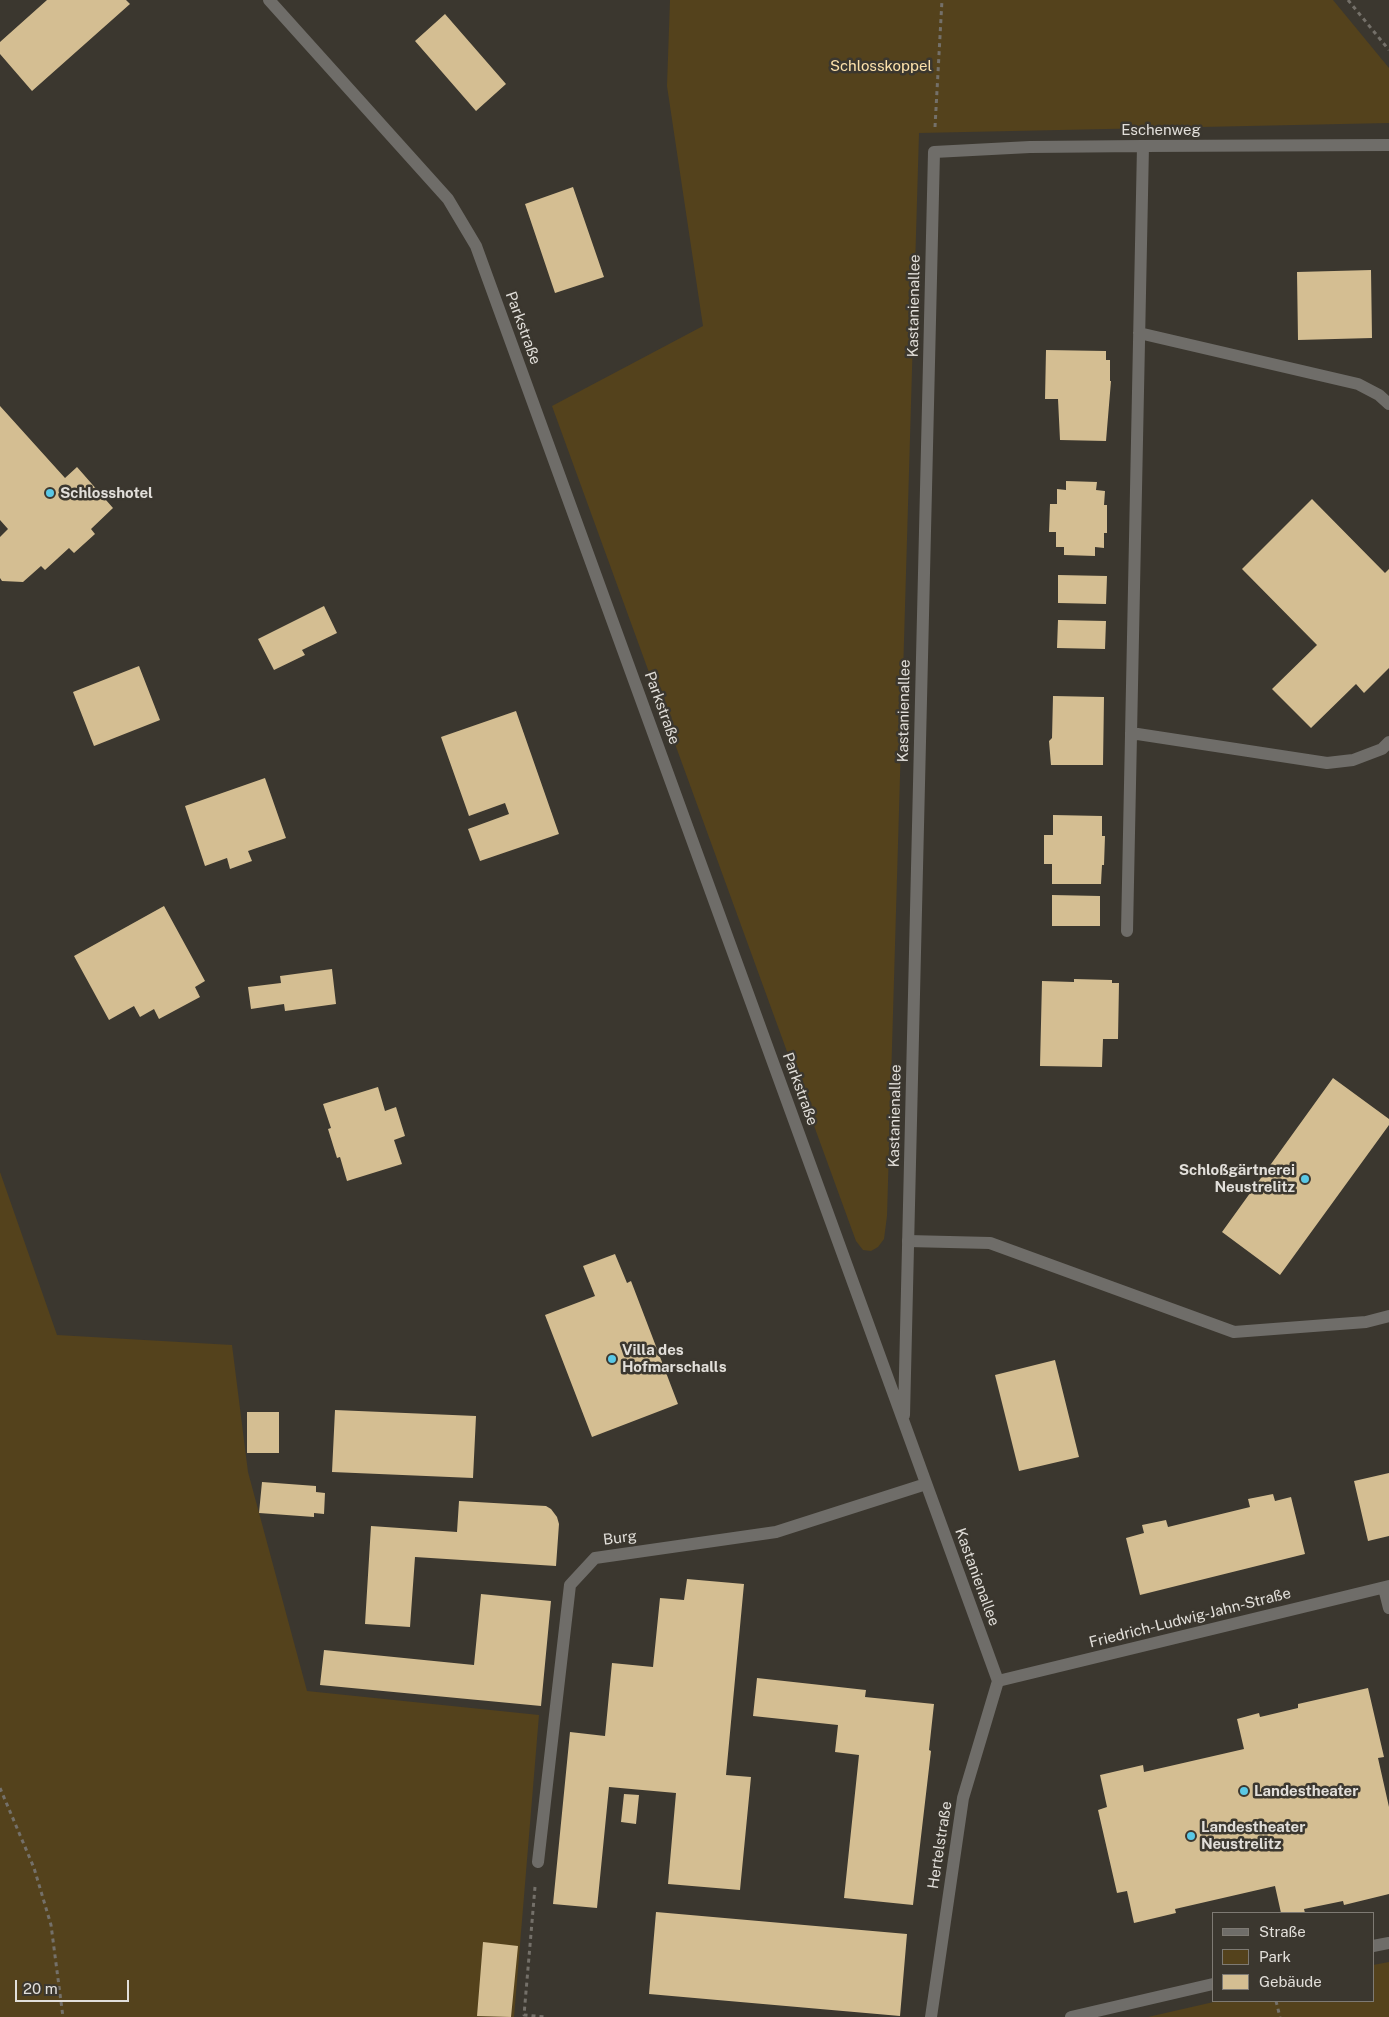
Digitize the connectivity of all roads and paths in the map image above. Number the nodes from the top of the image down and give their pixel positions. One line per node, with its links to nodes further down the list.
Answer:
1 (270, 0): 15 (street, Parkstraße)
2 (942, 0): 7 (path)
3 (1348, 0): 4 (path)
4 (1389, 50)
5 (1389, 145): 6 (street, Eschenweg)
6 (1143, 146): 7 (street, Eschenweg); 8 (street)
7 (934, 152): 13 (street, Kastanienallee)
8 (1139, 332): 9 (street); 10 (street)
9 (1389, 404)
10 (1131, 733): 11 (street); 12 (street)
11 (1389, 742)
12 (1127, 931)
13 (908, 1241): 14 (street); 15 (street, Kastanienallee)
14 (1389, 1316)
15 (904, 1423): 16 (street, Parkstraße)
16 (926, 1484): 19 (street, Kastanienallee); 21 (street, Burg)
17 (1387, 1587): 18 (street); 19 (street, Friedrich-Ludwig-Jahn-Straße)
18 (1389, 1608)
19 (998, 1682): 28 (street, Hertelstraße)
20 (0, 1788): 26 (path)
21 (538, 1862): 27 (path)
22 (1389, 1943): 23 (street)
23 (1374, 1946)
24 (1212, 1984): 29 (street)
25 (1276, 2002): 30 (path)
26 (63, 2017)
27 (546, 2017)
28 (931, 2017)
29 (1071, 2017)
30 (1280, 2017)

